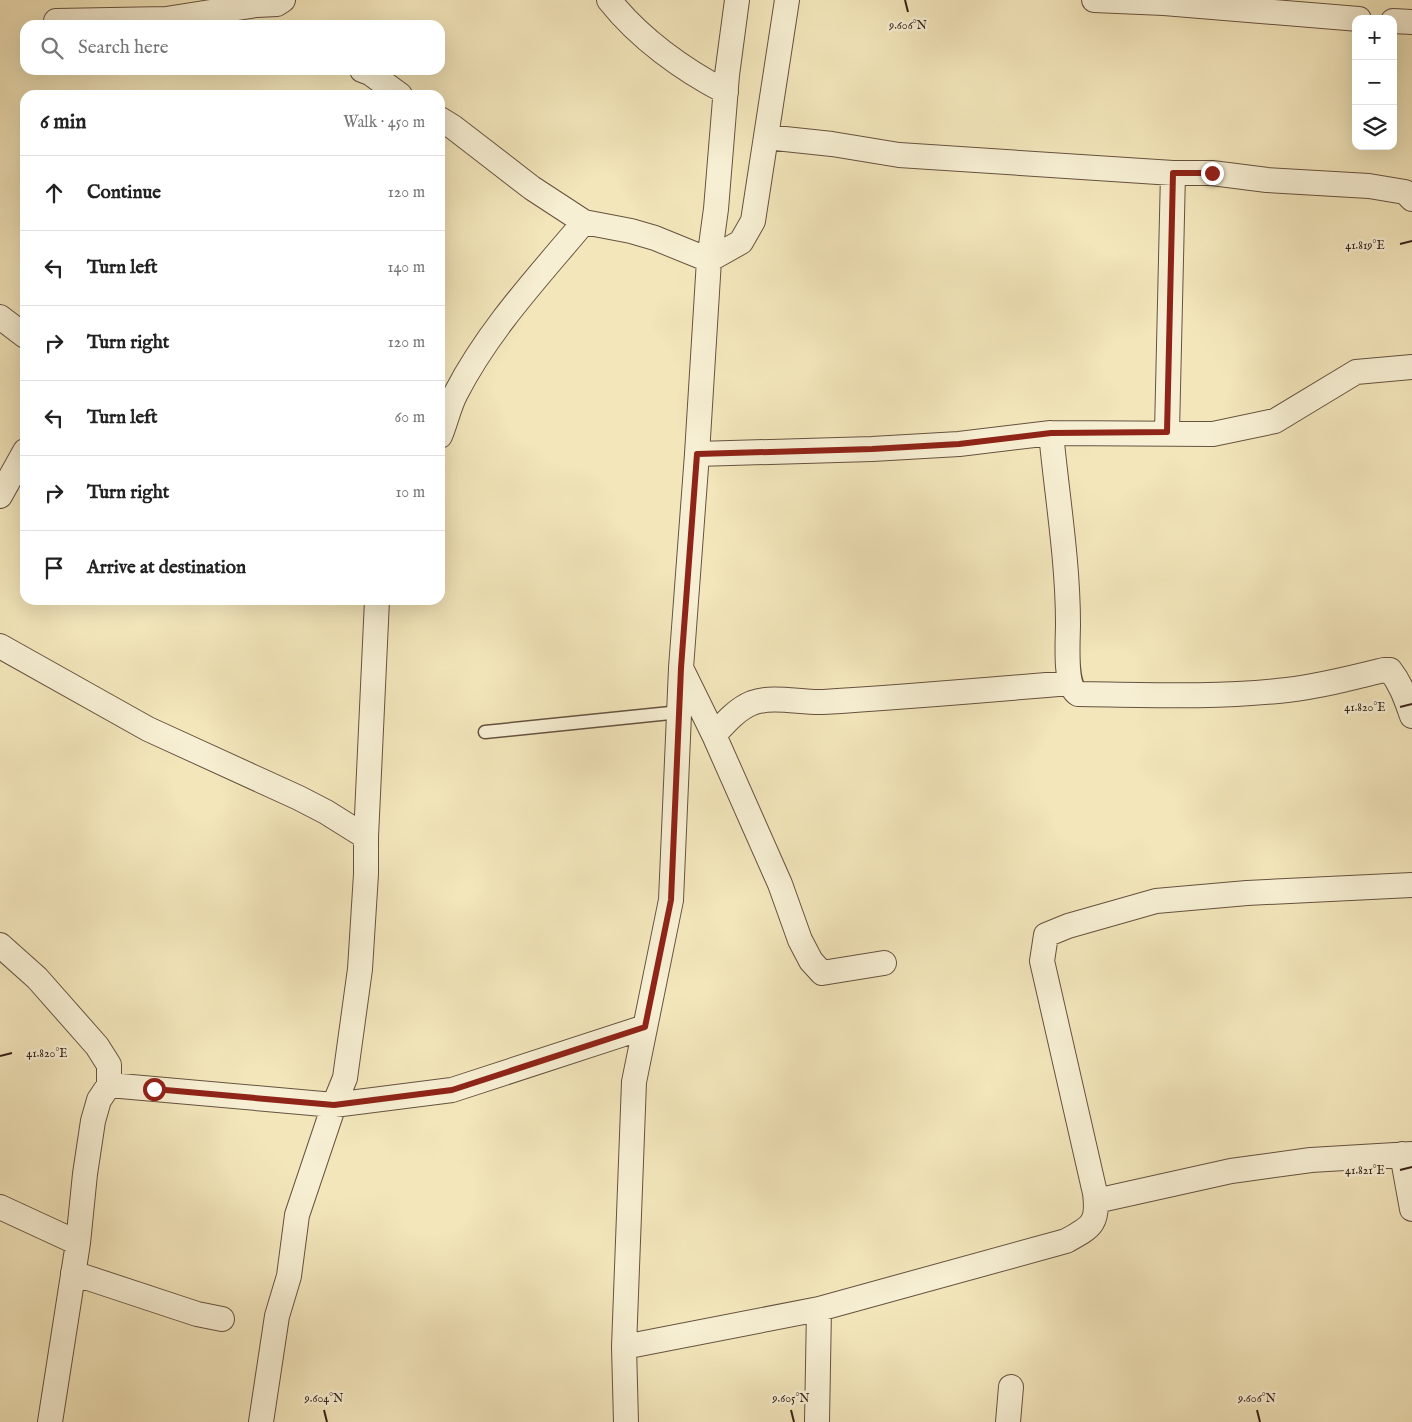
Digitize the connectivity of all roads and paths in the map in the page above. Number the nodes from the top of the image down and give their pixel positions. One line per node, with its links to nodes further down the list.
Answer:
1 (283, 0): 7 (street)
2 (609, 0): 12 (street)
3 (737, 0): 12 (street)
4 (787, 0): 14 (street)
5 (1094, 0): 6 (street)
6 (1352, 18)
7 (111, 20)
8 (1397, 21): 9 (street)
9 (1412, 22)
10 (373, 75): 11 (street)
11 (393, 90)
12 (726, 92): 18 (street)
13 (445, 122): 17 (street)
14 (766, 137): 15 (street); 18 (street)
15 (1173, 173): 16 (street); 23 (street)
16 (1412, 199)
17 (584, 222): 18 (street); 22 (street)
18 (709, 260): 25 (street)
19 (0, 318): 20 (street)
20 (20, 332)
21 (1412, 367): 23 (street)
22 (445, 422)
23 (1167, 432): 24 (street)
24 (1051, 433): 25 (street); 31 (street)
25 (697, 454): 30 (street)
26 (20, 460): 27 (street)
27 (0, 496)
28 (377, 605): 36 (street)
29 (0, 646): 36 (street)
30 (681, 668): 32 (street); 35 (street)
31 (1070, 683): 33 (street); 35 (street)
32 (680, 712): 34 (lane); 40 (street)
33 (1412, 716)
34 (486, 732)
35 (714, 735): 39 (street)
36 (366, 837): 42 (street)
37 (1412, 886): 44 (street)
38 (0, 945): 41 (street)
39 (884, 963)
40 (645, 1027): 42 (street); 51 (street)
41 (109, 1085): 42 (street); 47 (street)
42 (334, 1105): 54 (street)
43 (1407, 1154): 44 (street); 46 (street)
44 (1096, 1201): 49 (street)
45 (0, 1207): 47 (street)
46 (1412, 1209)
47 (78, 1243): 48 (street)
48 (73, 1273): 50 (street); 53 (street)
49 (818, 1309): 51 (street); 56 (street)
50 (222, 1319)
51 (624, 1347): 55 (street)
52 (1011, 1387): 57 (street)
53 (50, 1422)
54 (261, 1422)
55 (626, 1422)
56 (817, 1422)
57 (1008, 1422)

